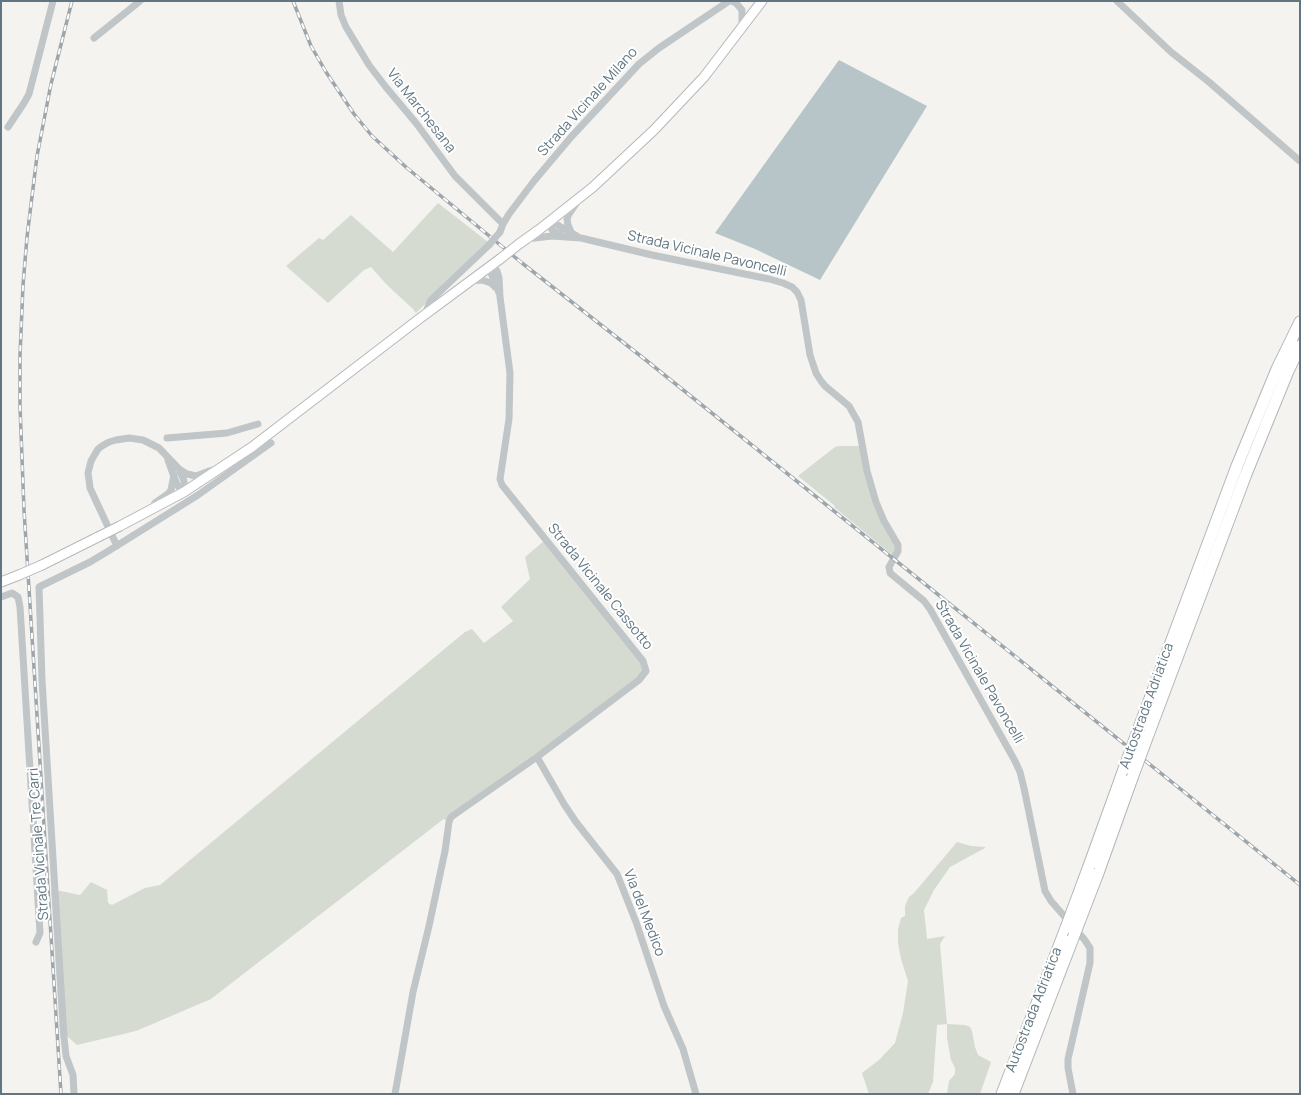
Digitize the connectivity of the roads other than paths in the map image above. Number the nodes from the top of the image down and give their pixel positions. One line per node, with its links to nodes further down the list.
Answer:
1 (53, 1): 10 (street)
2 (140, 1): 9 (street)
3 (339, 1): 14 (street, Via Marchesana)
4 (728, 1): 14 (street, Strada Vicinale Milano)
5 (732, 1): 8 (street)
6 (762, 1): 8 (main road)
7 (1117, 1): 11 (street)
8 (742, 27): 12 (main road)
9 (94, 38)
10 (8, 127)
11 (1300, 161)
12 (582, 196): 13 (main road); 15 (street)
13 (550, 221): 15 (street, Strada Vicinale Pavoncelli); 16 (main road)
14 (502, 228): 20 (street, Strada Vicinale Milano, bridge)
15 (568, 234): 16 (street); 44 (street, Strada Vicinale Pavoncelli)
16 (522, 242): 17 (main road, bridge)
17 (492, 265): 18 (main road); 19 (street)
18 (469, 281): 19 (street); 20 (main road)
19 (499, 293): 36 (street, Strada Vicinale Cassotto)
20 (425, 315): 28 (main road)
21 (1300, 322): 23 (highway, Autostrada Adriatica)
22 (1300, 346): 23 (highway, Autostrada Adriatica)
23 (1260, 423): 37 (highway, Autostrada Adriatica, bridge); 37 (highway, Autostrada Adriatica, bridge)
24 (258, 424): 25 (street)
25 (167, 438)
26 (271, 443): 33 (street)
27 (164, 453): 29 (street); 30 (street); 33 (street)
28 (227, 464): 29 (street); 31 (main road)
29 (177, 466): 31 (street)
30 (174, 475): 31 (street); 32 (street)
31 (184, 492): 32 (main road)
32 (133, 519): 34 (main road, bridge)
33 (117, 546): 39 (street, Strada Vicinale Tre Carri)
34 (1, 582)
35 (1, 597): 38 (street)
36 (537, 757): 40 (street, Strada Vicinale Cassotto); 41 (street, Via del Medico)
37 (1093, 870): 42 (highway, Autostrada Adriatica, bridge); 43 (highway, Autostrada Adriatica, bridge)
38 (36, 942)
39 (74, 1094)
40 (395, 1094)
41 (696, 1094)
42 (1002, 1094)
43 (1013, 1094)
44 (1073, 1094)

